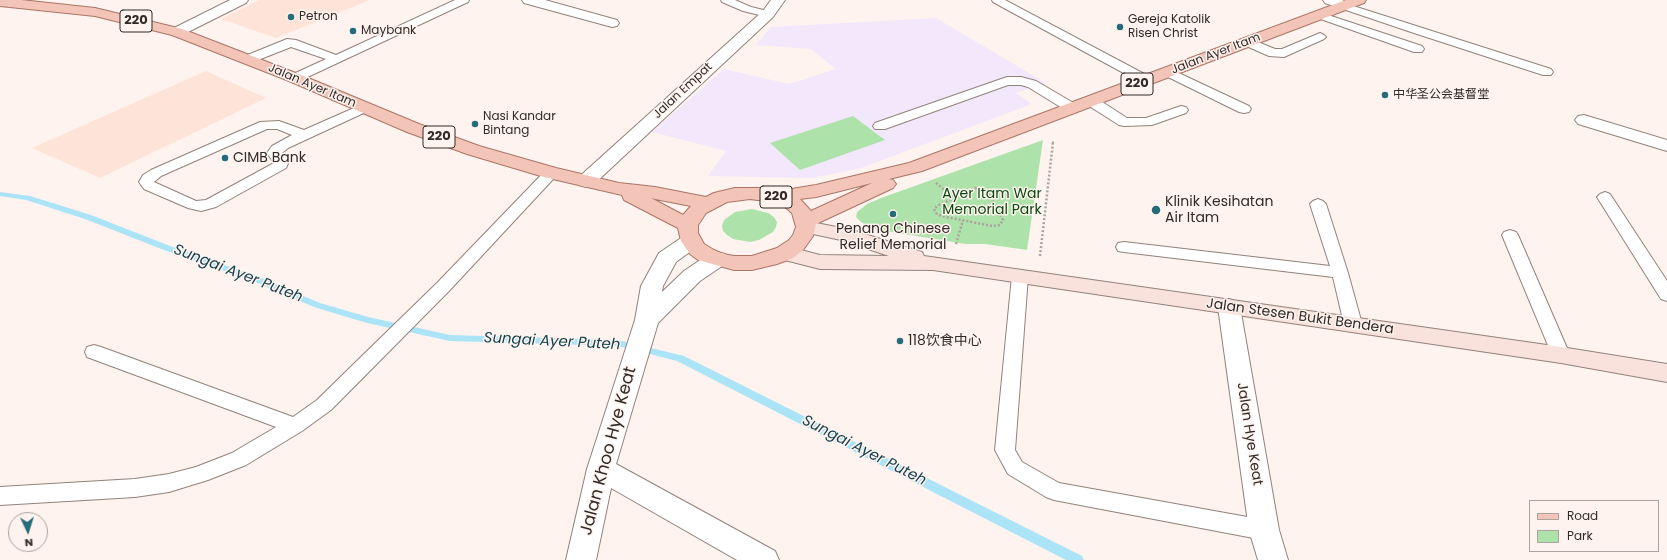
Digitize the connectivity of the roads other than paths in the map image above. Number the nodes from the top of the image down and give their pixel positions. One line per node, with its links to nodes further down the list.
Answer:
1 (242, 0): 12 (street)
2 (464, 0): 17 (lane)
3 (529, 0): 11 (street)
4 (726, 0): 9 (lane)
5 (778, 0): 9 (street, Jalan Empat)
6 (997, 0): 21 (lane)
7 (0, 2): 12 (main road, Jalan Ayer Itam / 220)
8 (1344, 2): 10 (main road, Jalan Ayer Itam / 220); 19 (lane)
9 (768, 14): 33 (street, Jalan Empat)
10 (1319, 15): 14 (main road, Jalan Ayer Itam / 220); 15 (lane)
11 (612, 23)
12 (177, 32): 16 (main road, Jalan Ayer Itam / 220)
13 (1320, 37): 14 (lane)
14 (1248, 42): 18 (main road, Jalan Ayer Itam / 220)
15 (1418, 49)
16 (249, 59): 17 (lane); 20 (main road, Jalan Ayer Itam / 220)
17 (336, 59): 20 (lane)
18 (1168, 72): 21 (main road, Jalan Ayer Itam / 220); 25 (lane)
19 (1547, 72)
20 (295, 78): 23 (main road, Jalan Ayer Itam / 220)
21 (1146, 80): 22 (main road, Jalan Ayer Itam / 220)
22 (1091, 101): 24 (main road, Jalan Ayer Itam / 220); 26 (lane)
23 (363, 108): 29 (lane); 32 (main road, Jalan Ayer Itam / 220)
24 (1072, 108): 28 (lane); 31 (main road, Jalan Ayer Itam / 220)
25 (1244, 109)
26 (1181, 110)
27 (1584, 120): 30 (street)
28 (880, 126)
29 (303, 135): 29 (lane)
30 (1667, 146)
31 (915, 167): 35 (main road, Jalan Ayer Itam / 220); 39 (main road, Jalan Ayer Itam / 220)
32 (551, 172): 33 (main road, Jalan Ayer Itam / 220); 55 (lane)
33 (586, 181): 34 (main road, Jalan Ayer Itam / 220)
34 (619, 189): 37 (main road, Jalan Ayer Itam / 220); 40 (main road, Jalan Ayer Itam / 220)
35 (779, 197): 37 (main road, 220); 39 (main road, 220)
36 (1605, 198): 48 (lane)
37 (708, 203): 40 (main road, 220)
38 (1318, 204): 46 (lane)
39 (806, 224): 43 (main road, 220); 45 (street, Jalan Stesen Bukit Bendera)
40 (690, 233): 44 (main road, 220); 50 (street, Jalan Khoo Hye Keat)
41 (1510, 235): 53 (lane)
42 (1124, 247): 46 (lane)
43 (784, 253): 44 (main road, 220); 45 (street, Jalan Stesen Bukit Bendera)
44 (717, 259): 50 (street, Jalan Khoo Hye Keat)
45 (933, 263): 47 (street, Jalan Stesen Bukit Bendera)
46 (1340, 273): 51 (lane)
47 (1029, 277): 49 (street, Jalan Stesen Bukit Bendera); 58 (lane)
48 (1667, 295)
49 (1229, 307): 51 (street, Jalan Stesen Bukit Bendera); 58 (street, Jalan Hye Keat)
50 (647, 320): 56 (street, Jalan Khoo Hye Keat)
51 (1353, 324): 53 (street, Jalan Stesen Bukit Bendera)
52 (94, 352): 55 (lane)
53 (1561, 355): 54 (street, Jalan Stesen Bukit Bendera)
54 (1667, 373)
55 (295, 426): 57 (lane)
56 (601, 469): 59 (street, Jalan Khoo Hye Keat); 60 (street)
57 (0, 496)
58 (1264, 530): 61 (street, Jalan Hye Keat)
59 (580, 560)
60 (764, 560)
61 (1273, 560)

